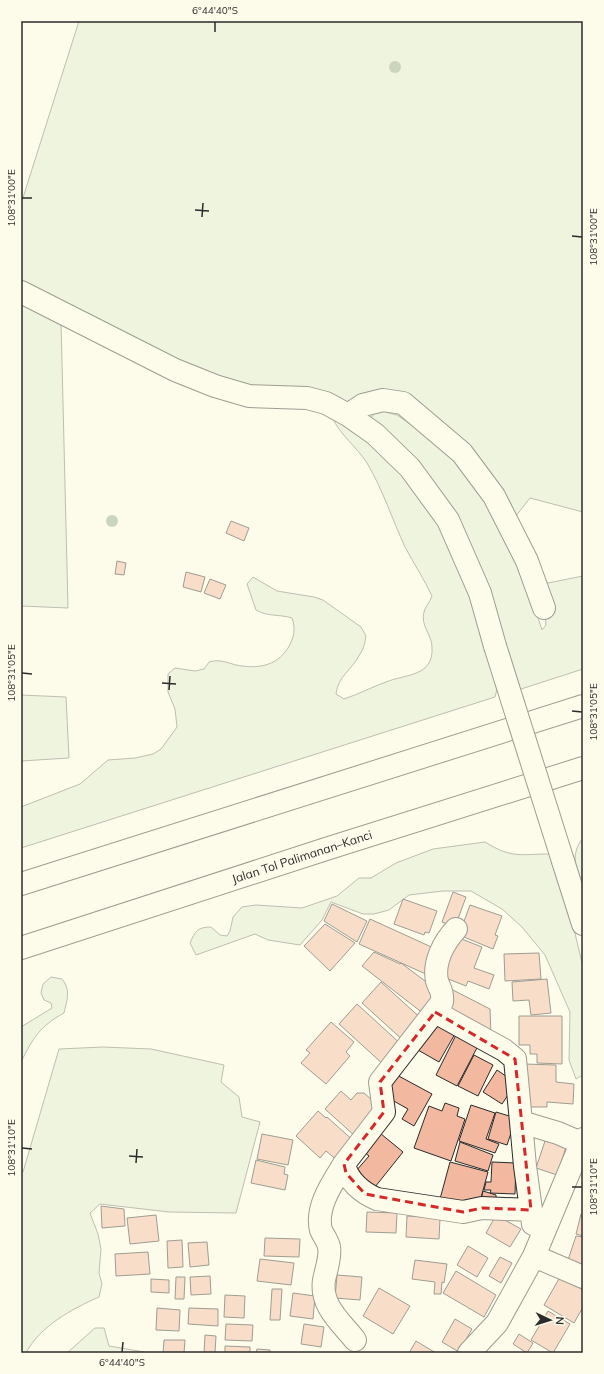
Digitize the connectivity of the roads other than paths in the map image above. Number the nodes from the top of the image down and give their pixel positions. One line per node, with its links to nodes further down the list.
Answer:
1 (21, 292): 2 (main road)
2 (348, 415): 3 (main road); 7 (main road, bridge)
3 (544, 608)
4 (583, 706): 6 (main road)
5 (583, 768): 9 (main road, Jalan Tol Palimanan–Kanci)
6 (21, 884)
7 (583, 924)
8 (456, 929): 10 (main road)
9 (21, 948)
10 (435, 1012): 11 (main road); 13 (main road)
11 (521, 1122): 12 (main road); 14 (main road)
12 (582, 1141): 15 (main road)
13 (344, 1164): 14 (main road); 17 (main road)
14 (531, 1210): 15 (main road)
15 (535, 1252): 16 (main road); 18 (main road)
16 (583, 1277)
17 (356, 1340)
18 (469, 1353)

